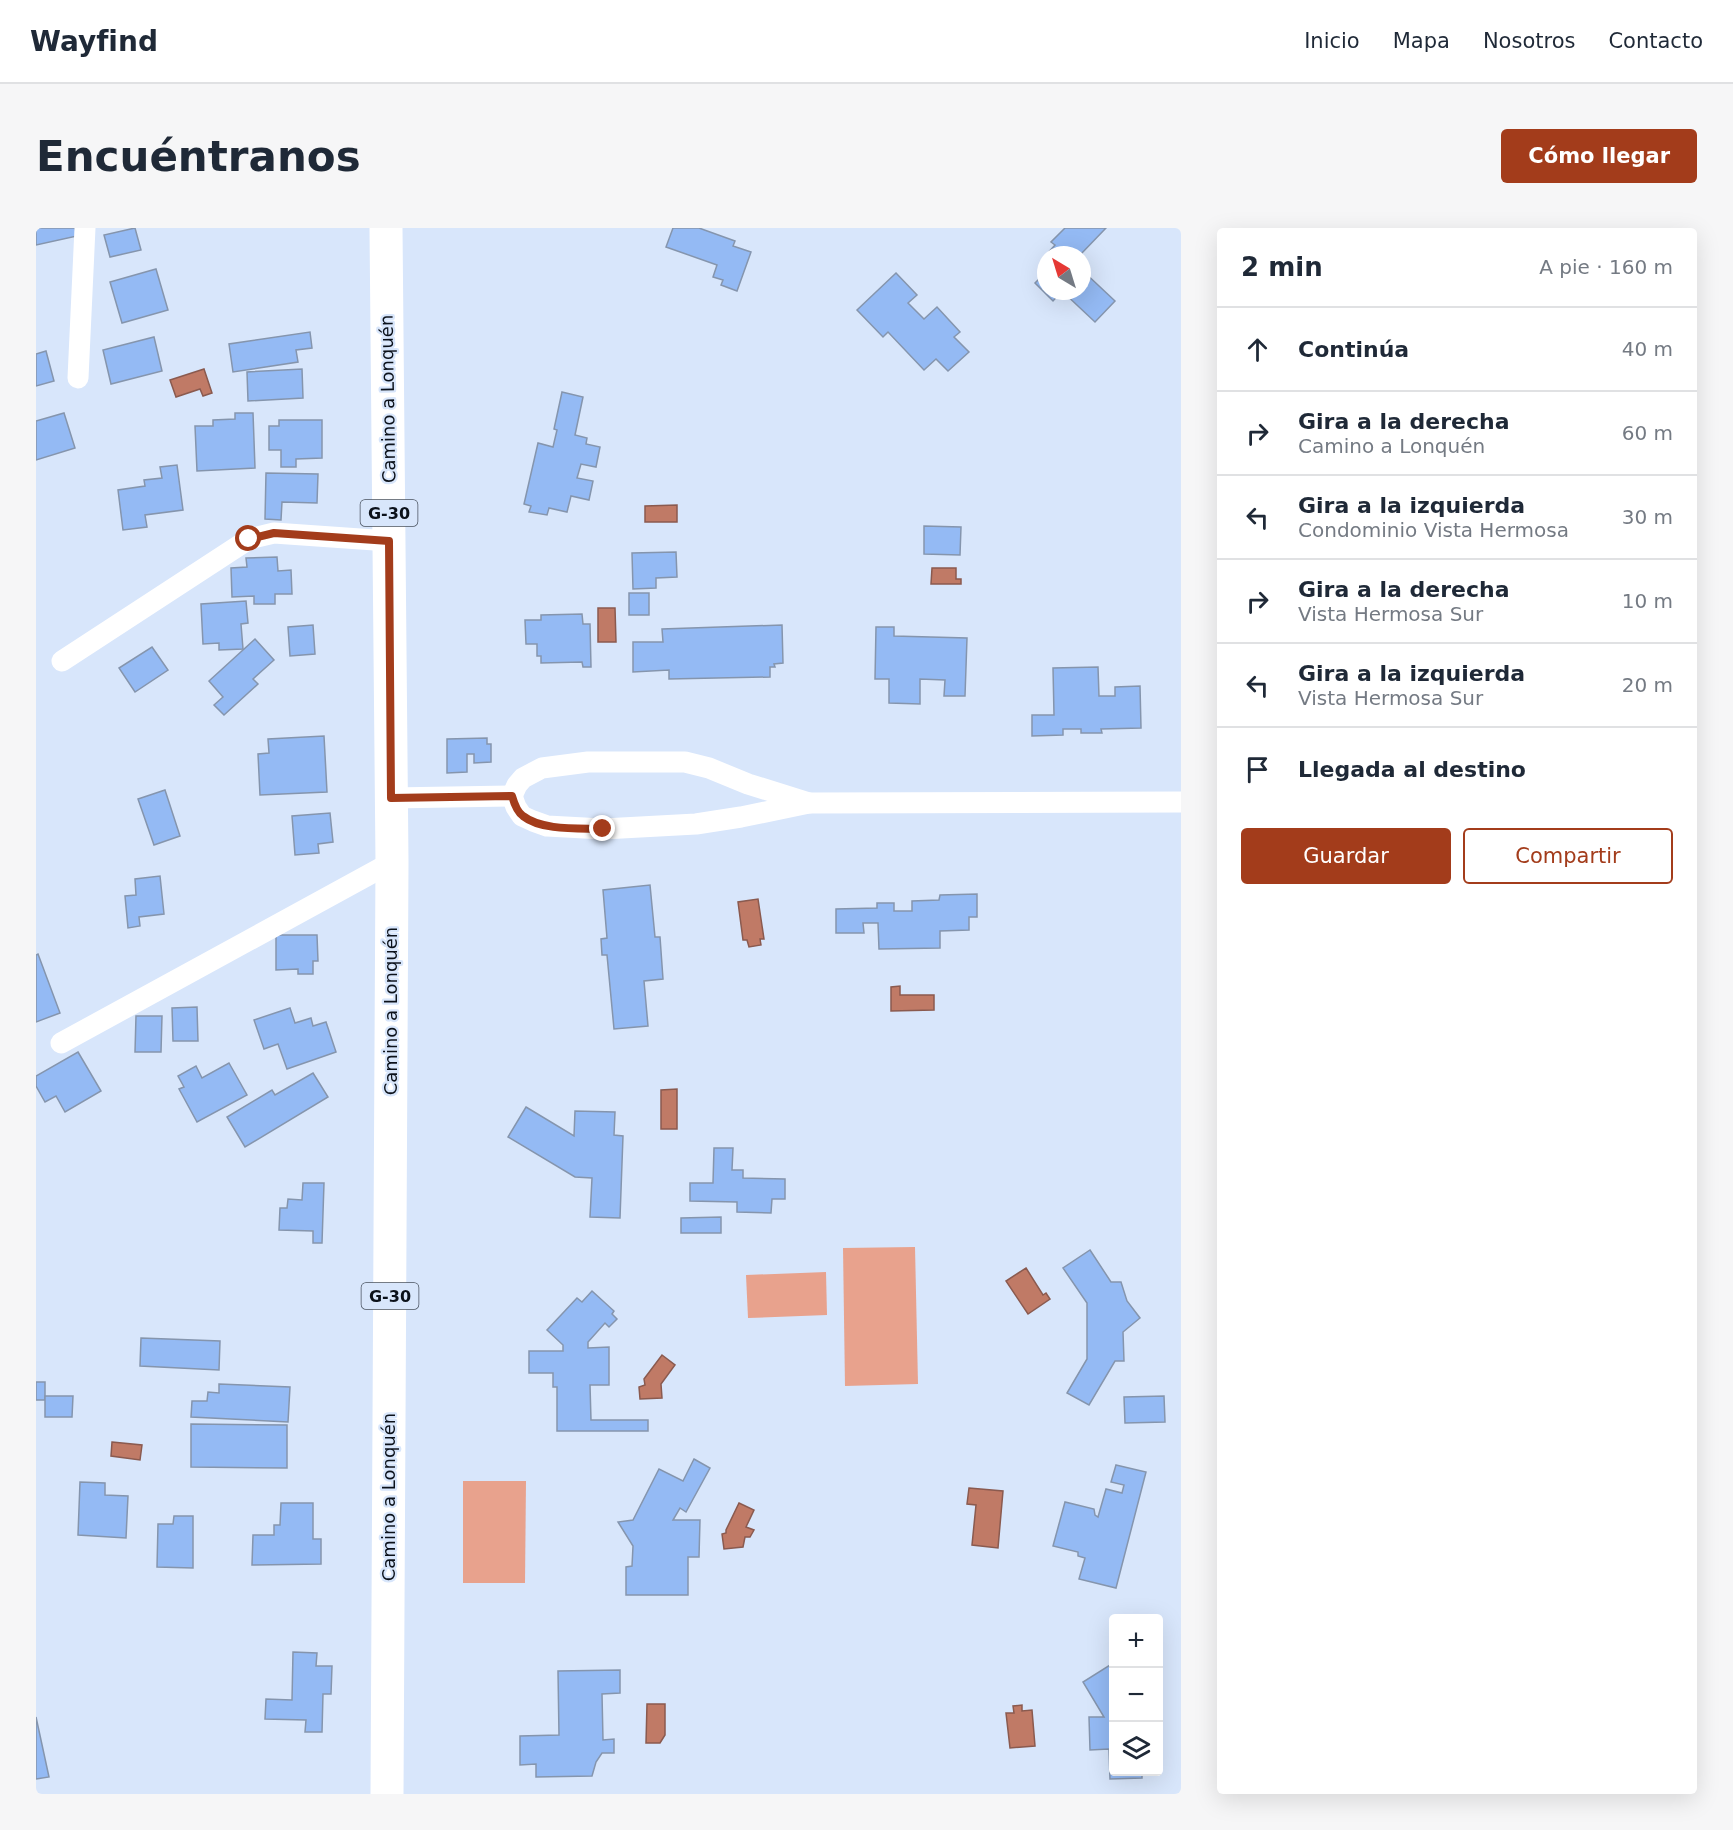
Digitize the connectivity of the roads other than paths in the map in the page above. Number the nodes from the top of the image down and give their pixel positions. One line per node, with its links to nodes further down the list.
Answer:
1 (85, 228): 3 (street)
2 (386, 228): 4 (main road, Camino a Lonquén / G-30)
3 (78, 378)
4 (389, 541): 5 (street); 7 (main road, Camino a Lonquén / G-30)
5 (62, 661)
6 (512, 796): 7 (street); 9 (street); 9 (street)
7 (391, 798): 10 (main road, Camino a Lonquén / G-30)
8 (1181, 802): 9 (street)
9 (809, 803)
10 (392, 862): 11 (street); 12 (main road, Camino a Lonquén / G-30)
11 (61, 1043)
12 (387, 1794)

